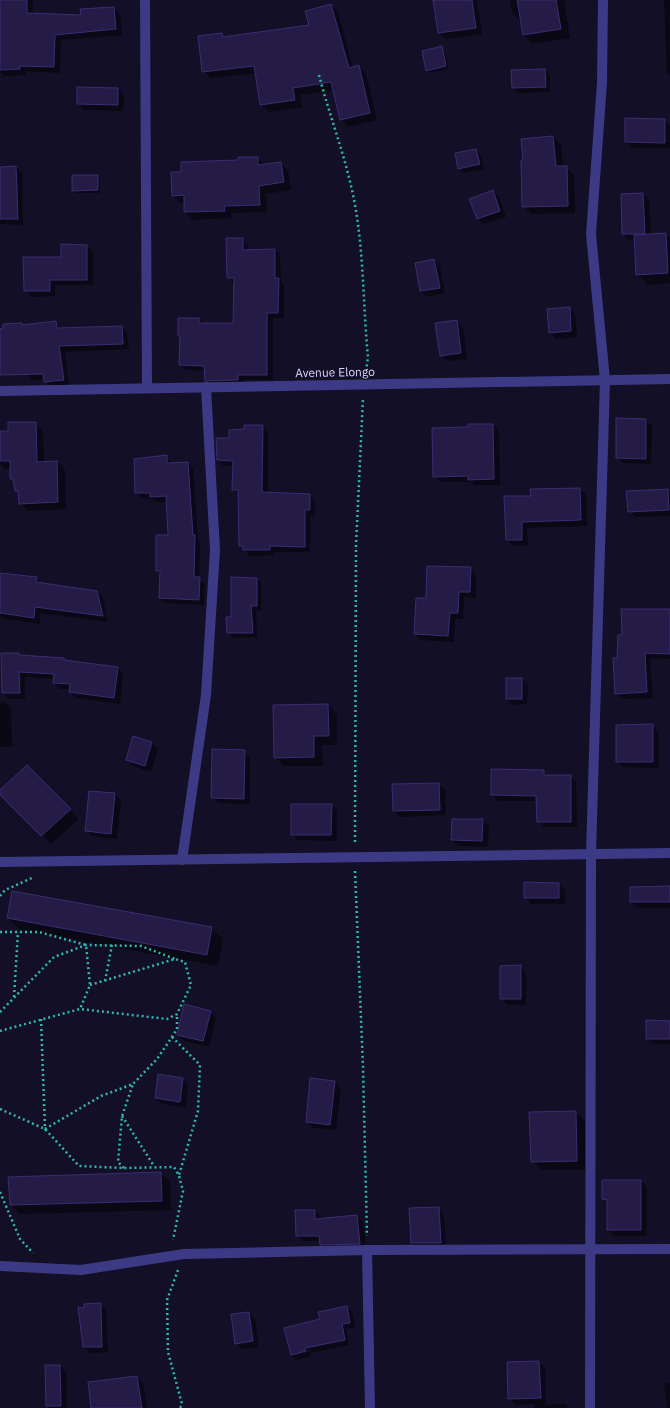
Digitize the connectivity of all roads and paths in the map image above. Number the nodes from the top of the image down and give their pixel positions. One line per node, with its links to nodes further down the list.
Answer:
1 (145, 0): 8 (street)
2 (603, 0): 5 (street)
3 (319, 75): 6 (path)
4 (670, 379): 5 (street, Avenue Elongo)
5 (605, 380): 6 (street, Avenue Elongo); 11 (street)
6 (363, 385): 7 (street, Avenue Elongo); 12 (path)
7 (206, 387): 8 (street, Avenue Elongo); 13 (street)
8 (147, 388): 9 (street, Avenue Elongo)
9 (0, 391)
10 (670, 853): 11 (street)
11 (591, 854): 12 (street); 39 (street)
12 (355, 858): 13 (street); 38 (path)
13 (182, 860): 14 (street)
14 (0, 862)
15 (0, 932): 16 (path)
16 (18, 932): 17 (path); 22 (path)
17 (86, 945): 18 (path); 21 (path); 22 (path)
18 (112, 945): 19 (path); 20 (path)
19 (175, 959): 20 (path); 25 (path)
20 (105, 980): 21 (path)
21 (90, 985): 23 (path)
22 (14, 998): 24 (path)
23 (80, 1009): 25 (path); 26 (path)
24 (0, 1012)
25 (177, 1014): 28 (path)
26 (41, 1019): 27 (path); 32 (path)
27 (0, 1031)
28 (172, 1037): 29 (path); 35 (path)
29 (133, 1084): 31 (path); 32 (path)
30 (0, 1109): 32 (path)
31 (122, 1116): 33 (path); 34 (path)
32 (45, 1129): 34 (path)
33 (154, 1166): 34 (path); 35 (path)
34 (124, 1168)
35 (179, 1176): 40 (path)
36 (0, 1192): 42 (path)
37 (670, 1249): 39 (street)
38 (367, 1250): 39 (street); 40 (street); 44 (street)
39 (590, 1250): 45 (street)
40 (184, 1254): 42 (street); 43 (path)
41 (0, 1266): 42 (street)
42 (48, 1269)
43 (180, 1408)
44 (370, 1408)
45 (590, 1408)

